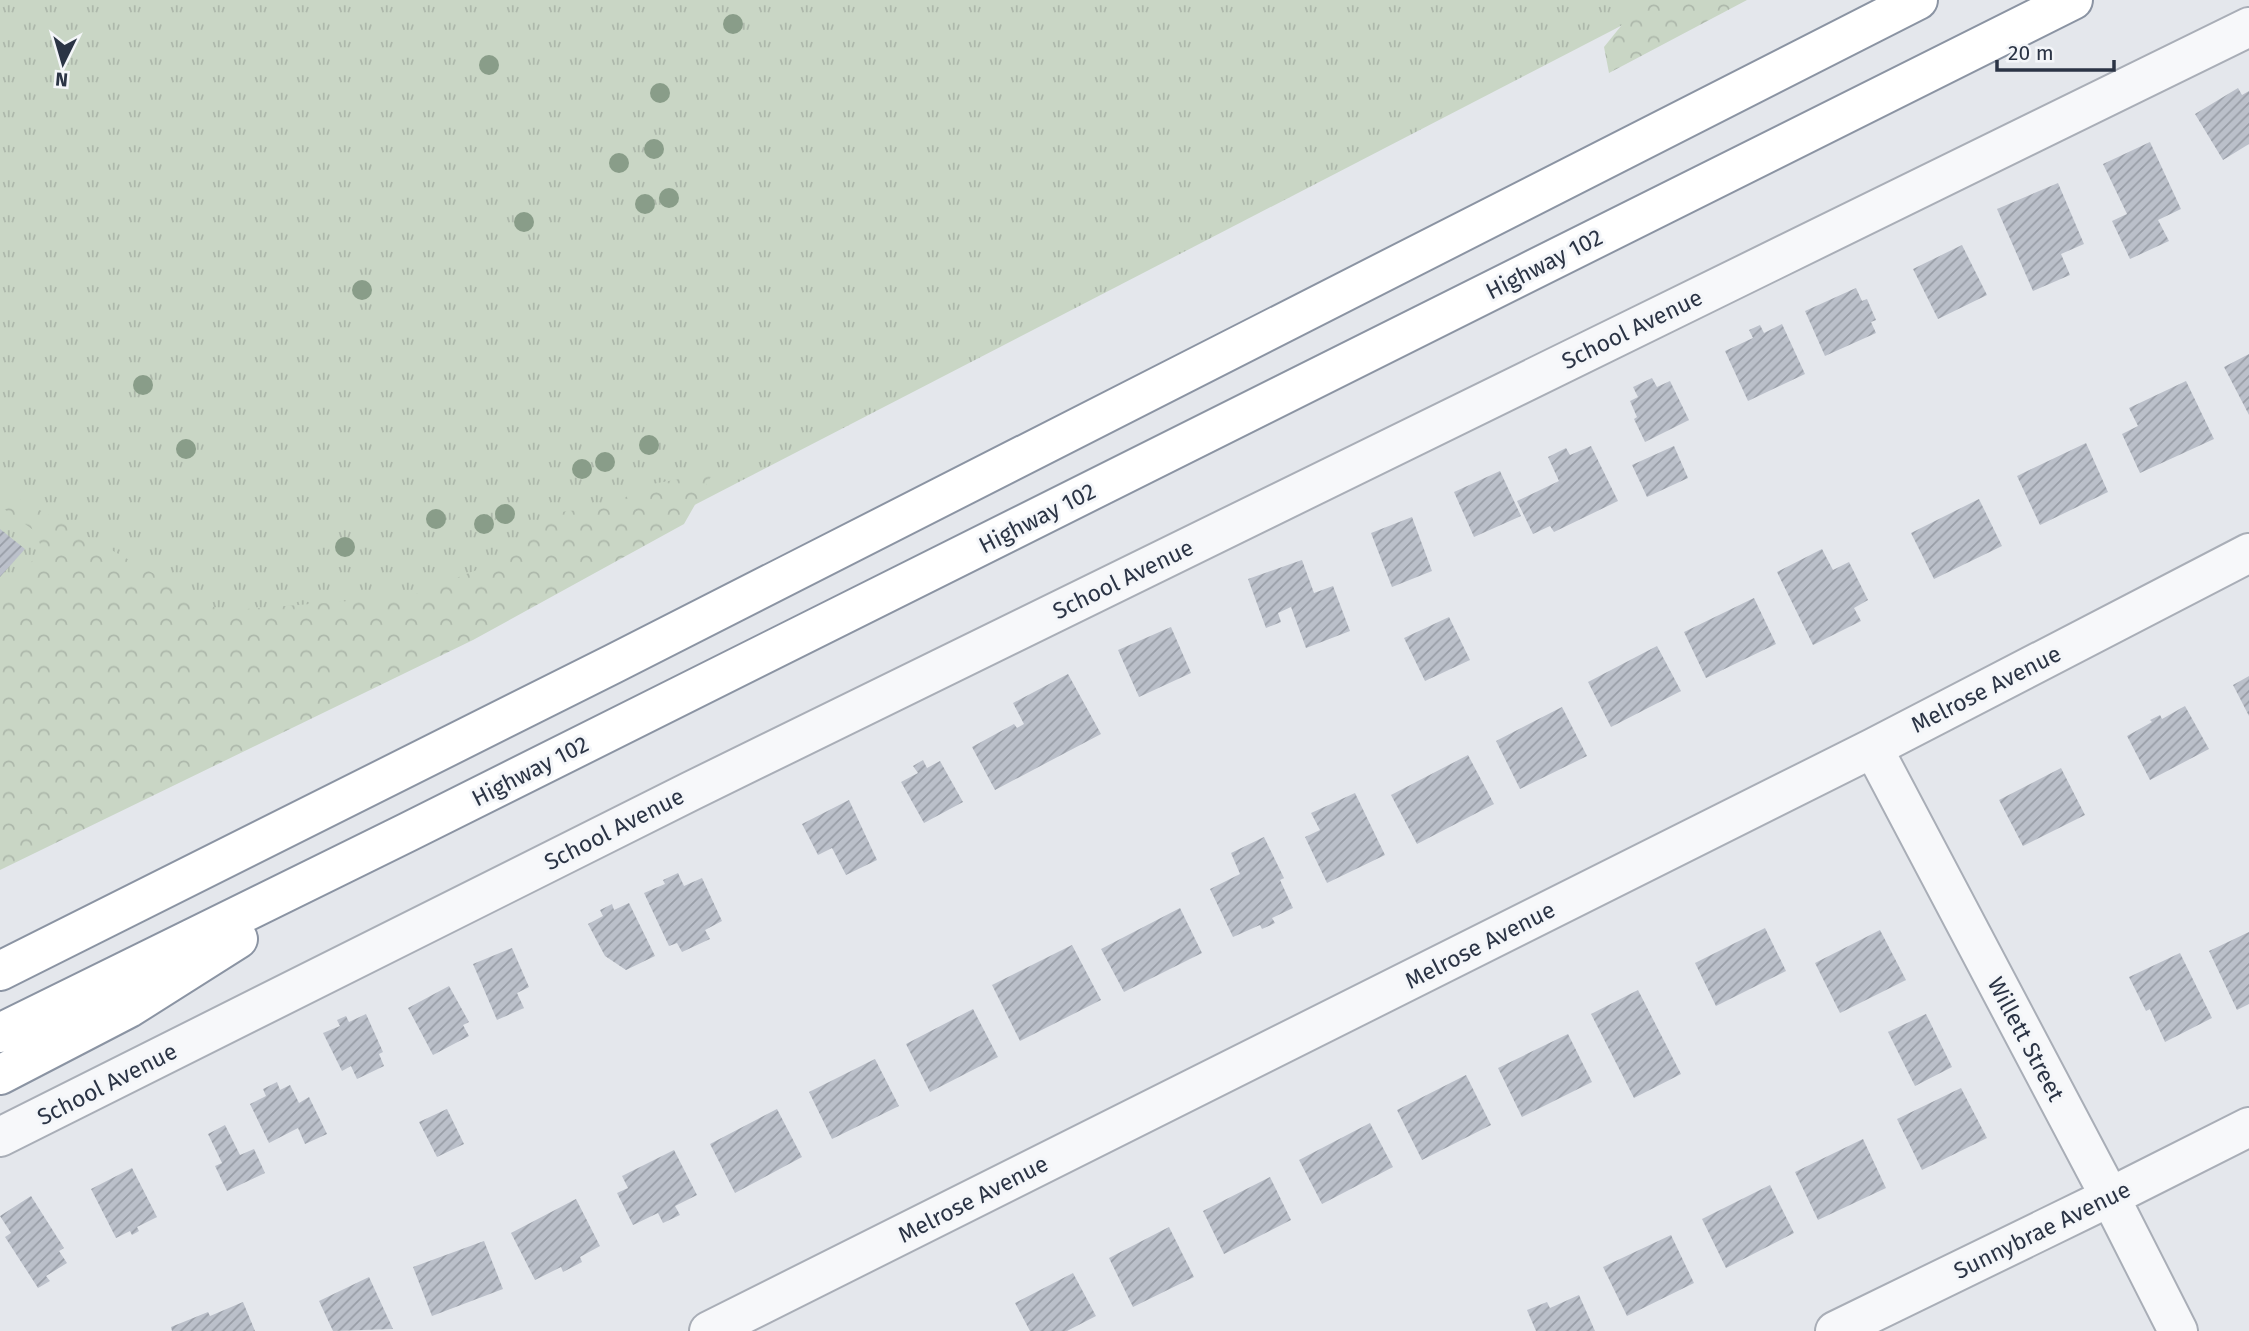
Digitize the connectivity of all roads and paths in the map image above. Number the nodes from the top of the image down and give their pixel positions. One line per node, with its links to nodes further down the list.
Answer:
1 (1917, 0): 7 (highway)
2 (2073, 0): 6 (highway, Highway 102)
3 (2249, 27): 11 (street, School Avenue)
4 (2249, 553): 5 (street, Melrose Avenue)
5 (1873, 748): 12 (street, Willett Street); 13 (street, Melrose Avenue)
6 (408, 832): 8 (highway, Highway 102); 9 (highway)
7 (0, 971)
8 (0, 1033)
9 (0, 1075)
10 (2249, 1127): 12 (street, Sunnybrae Avenue)
11 (0, 1138)
12 (2110, 1197): 14 (street, Sunnybrae Avenue); 15 (street, Willett Street)
13 (709, 1331)
14 (1835, 1331)
15 (2178, 1331)

